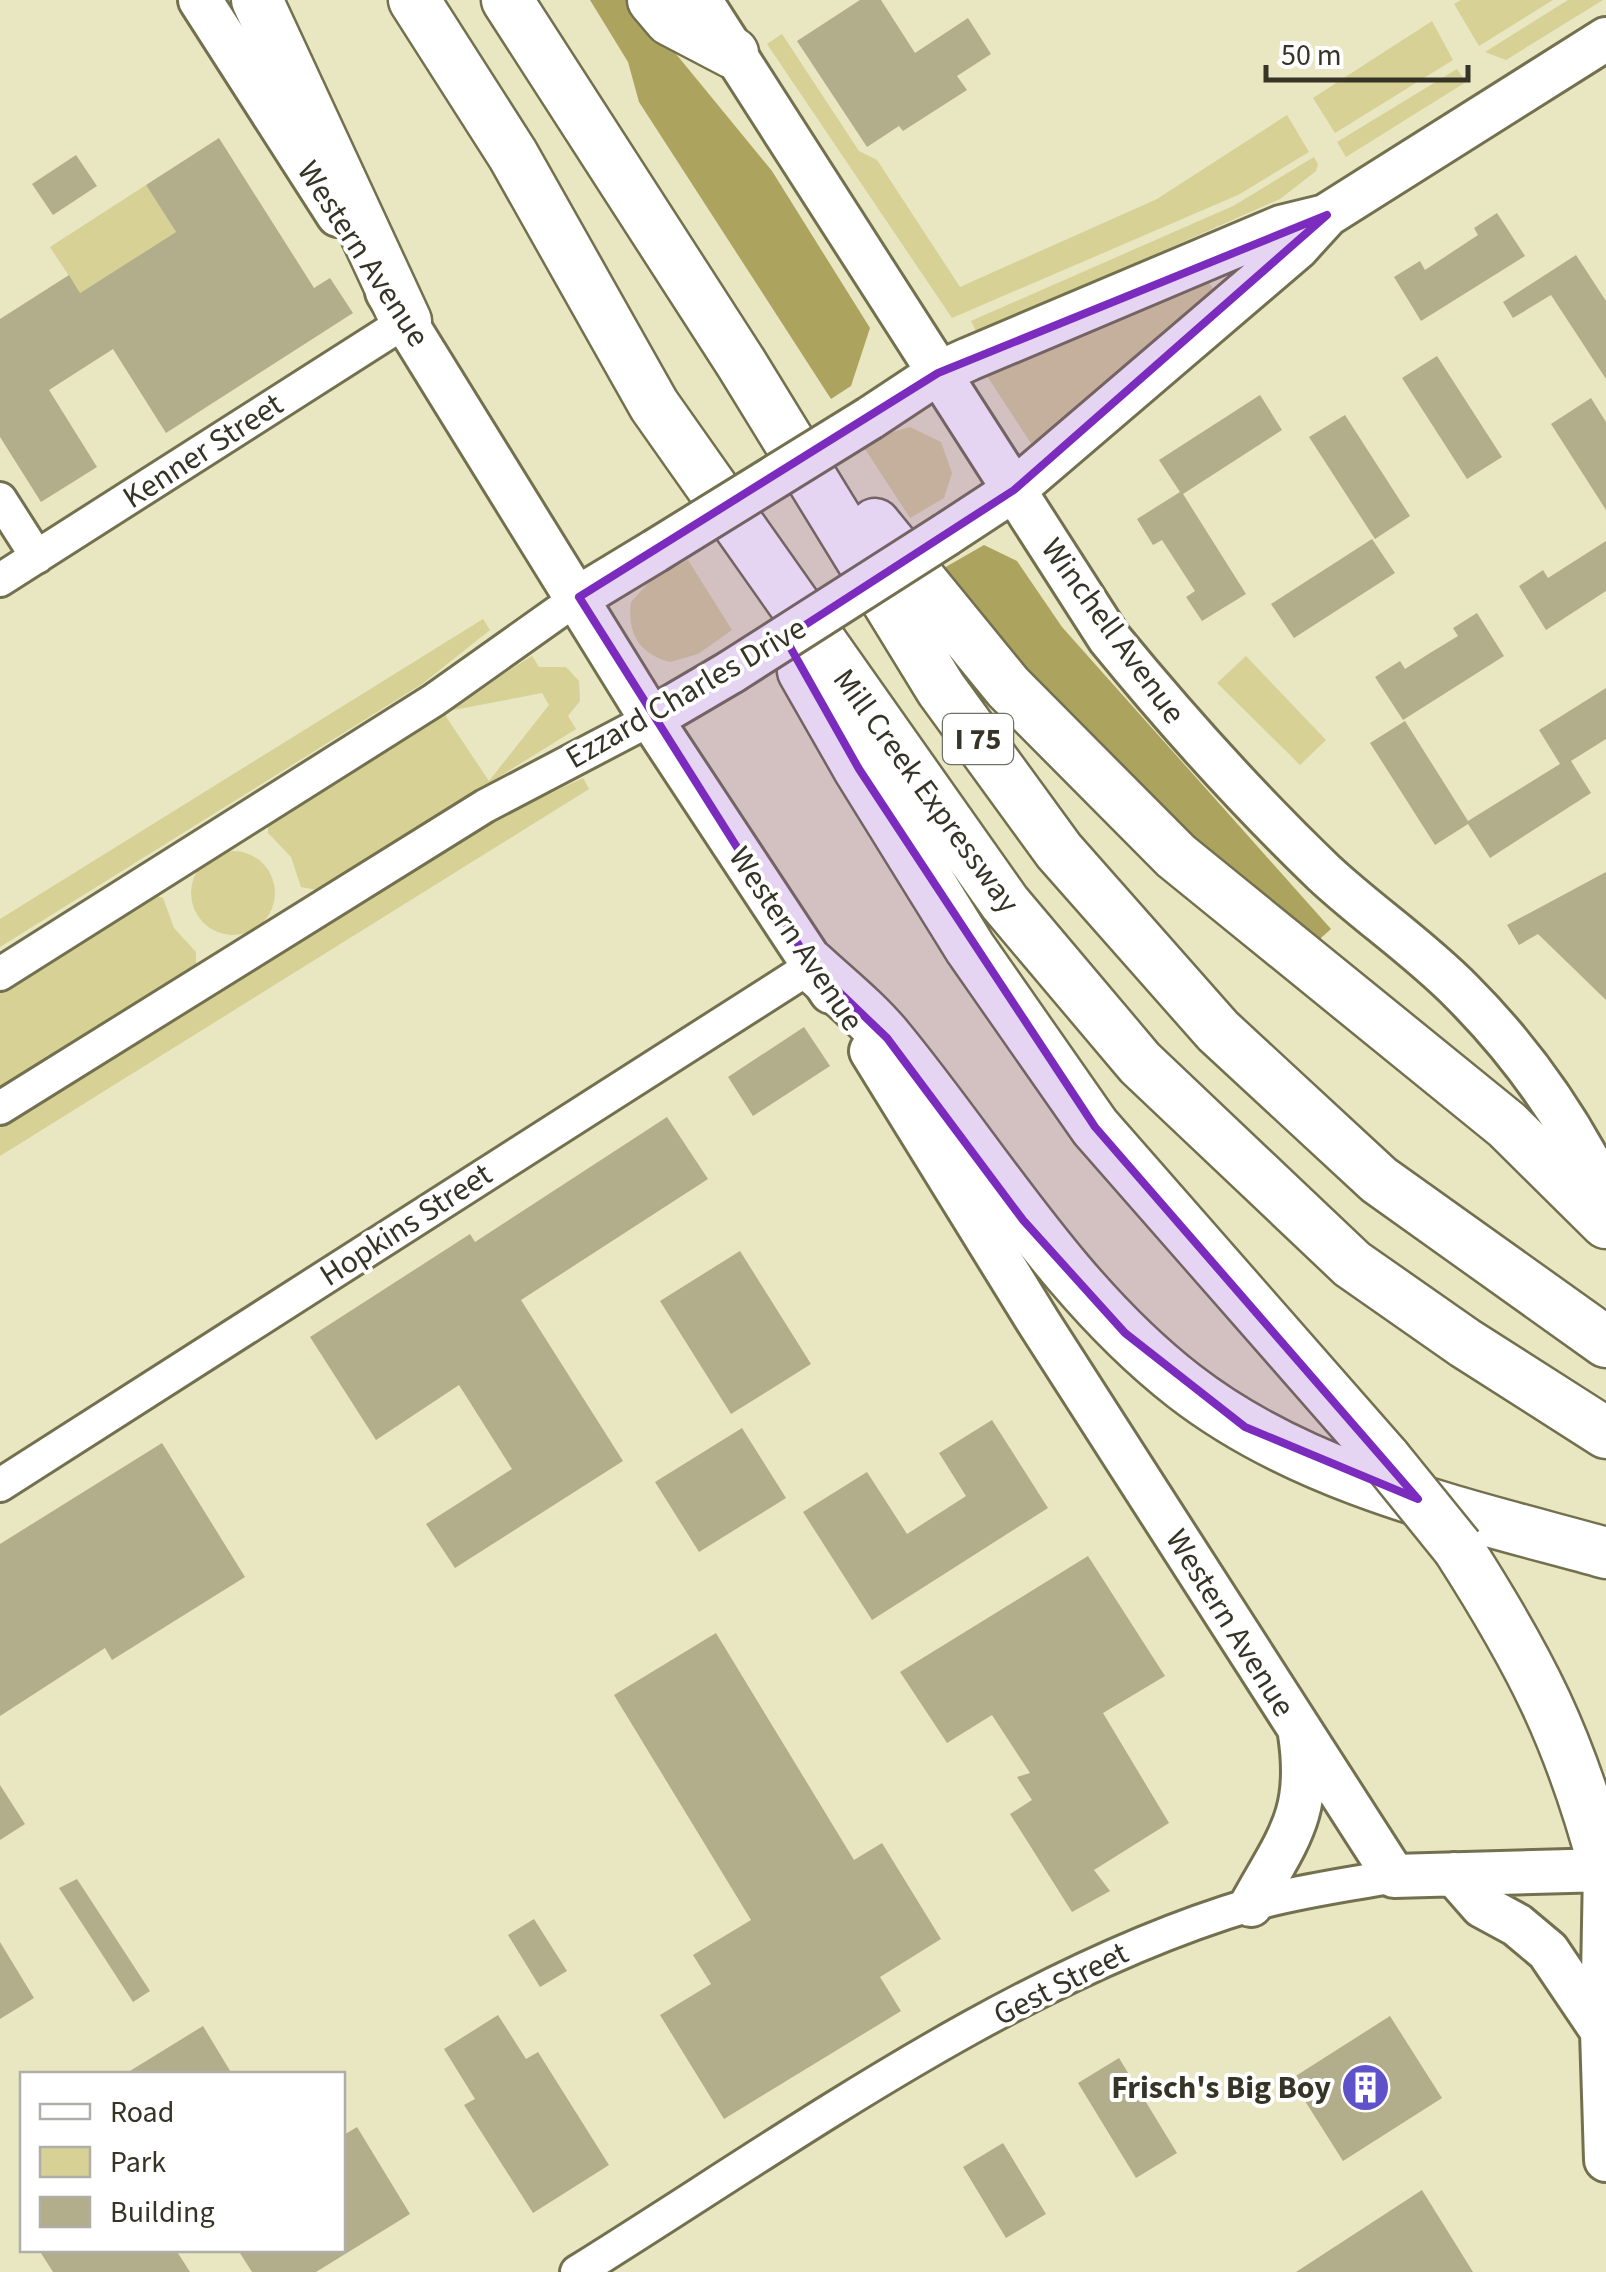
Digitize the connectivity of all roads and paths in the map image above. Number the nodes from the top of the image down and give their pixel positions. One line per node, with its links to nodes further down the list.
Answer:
1 (200, 0): 10 (main road, Western Avenue)
2 (257, 0): 10 (highway)
3 (414, 0): 13 (highway, Mill Creek Expressway / I 75)
4 (507, 0): 11 (highway, I 75)
5 (653, 0): 8 (highway)
6 (700, 0): 8 (main road, Winchell Avenue)
7 (1606, 39): 9 (main road, Ezzard Charles Drive)
8 (733, 53): 12 (main road, Winchell Avenue)
9 (1327, 216): 12 (main road, Ezzard Charles Drive); 14 (main road, Ezzard Charles Drive)
10 (406, 321): 16 (street, Kenner Street); 18 (main road, Western Avenue)
11 (742, 363): 24 (highway); 25 (highway, I 75)
12 (938, 373): 14 (main road, Winchell Avenue); 18 (main road, Ezzard Charles Drive, bridge)
13 (654, 405): 26 (highway, Mill Creek Expressway / I 75); 30 (highway, bridge)
14 (1014, 490): 19 (main road, Ezzard Charles Drive, bridge); 23 (main road, Winchell Avenue)
15 (0, 499): 16 (street)
16 (37, 558): 17 (street, Kenner Street)
17 (0, 580)
18 (579, 598): 19 (main road, Western Avenue); 21 (street, Ezzard Charles Drive)
19 (652, 719): 20 (main road, Western Avenue); 22 (street, Ezzard Charles Drive)
20 (812, 966): 27 (street, Hopkins Street); 28 (highway); 29 (main road, Western Avenue)
21 (0, 974)
22 (0, 1108)
23 (1606, 1196)
24 (1606, 1223)
25 (1606, 1342)
26 (1606, 1433)
27 (0, 1485)
28 (1606, 1553)
29 (1300, 1734): 32 (main road, Western Avenue); 33 (main road)
30 (1605, 1870): 31 (main road, Gest Street); 34 (main road)
31 (1454, 1874): 32 (main road, Gest Street); 34 (main road)
32 (1394, 1876): 33 (street, Gest Street)
33 (1251, 1905): 36 (street, Gest Street)
34 (1602, 2032): 35 (main road)
35 (1606, 2160)
36 (577, 2272)

